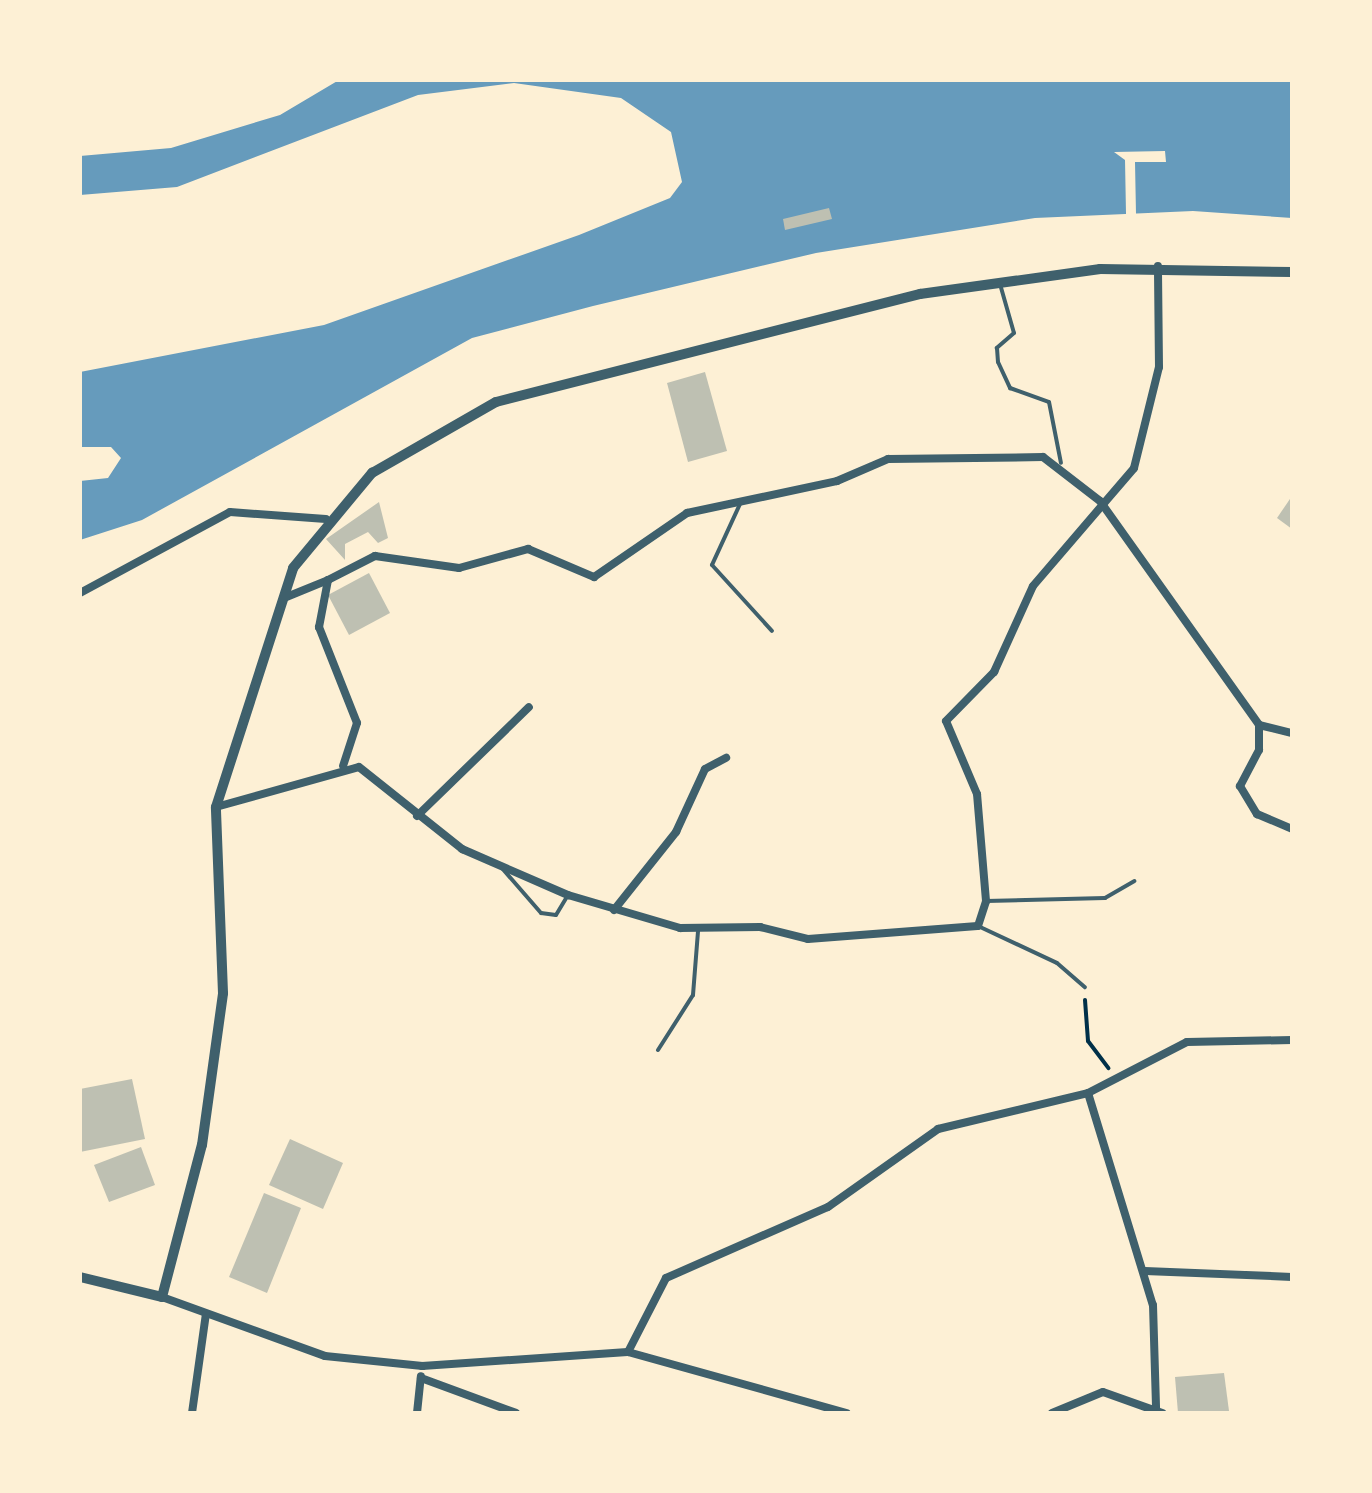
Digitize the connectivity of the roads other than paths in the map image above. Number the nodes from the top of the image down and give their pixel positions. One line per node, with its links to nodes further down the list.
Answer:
1 (1158, 266): 2 (street); 3 (street); 6 (street)
2 (1292, 272)
3 (998, 279): 4 (lane); 7 (street)
4 (1061, 463): 5 (street); 6 (street)
5 (742, 500): 8 (street); 11 (lane)
6 (1100, 501): 13 (street); 23 (street)
7 (326, 520): 9 (street); 10 (street)
8 (328, 580): 10 (street); 16 (street)
9 (80, 593)
10 (284, 598): 17 (street)
11 (772, 631)
12 (529, 706): 18 (street)
13 (1260, 725): 14 (street); 19 (street)
14 (1292, 732)
15 (726, 758): 24 (street)
16 (344, 766): 17 (street); 18 (street)
17 (216, 807): 34 (street)
18 (417, 816): 20 (street)
19 (1292, 830)
20 (501, 867): 22 (street); 22 (lane)
21 (1136, 881): 23 (lane)
22 (568, 896): 24 (street)
23 (986, 900): 25 (street)
24 (614, 910): 26 (street)
25 (978, 926): 26 (street); 27 (lane)
26 (698, 931): 29 (lane)
27 (1085, 987)
28 (1292, 1040): 30 (street)
29 (658, 1050)
30 (1088, 1094): 31 (street); 36 (street)
31 (1145, 1271): 32 (street); 39 (street)
32 (1292, 1276)
33 (80, 1277): 34 (street)
34 (162, 1297): 35 (street)
35 (206, 1314): 37 (street); 40 (street)
36 (628, 1352): 37 (street); 43 (street)
37 (422, 1366): 38 (street)
38 (421, 1378): 41 (street); 42 (street)
39 (1159, 1411): 44 (street)
40 (192, 1413)
41 (418, 1413)
42 (516, 1413)
43 (847, 1413)
44 (1052, 1413)

